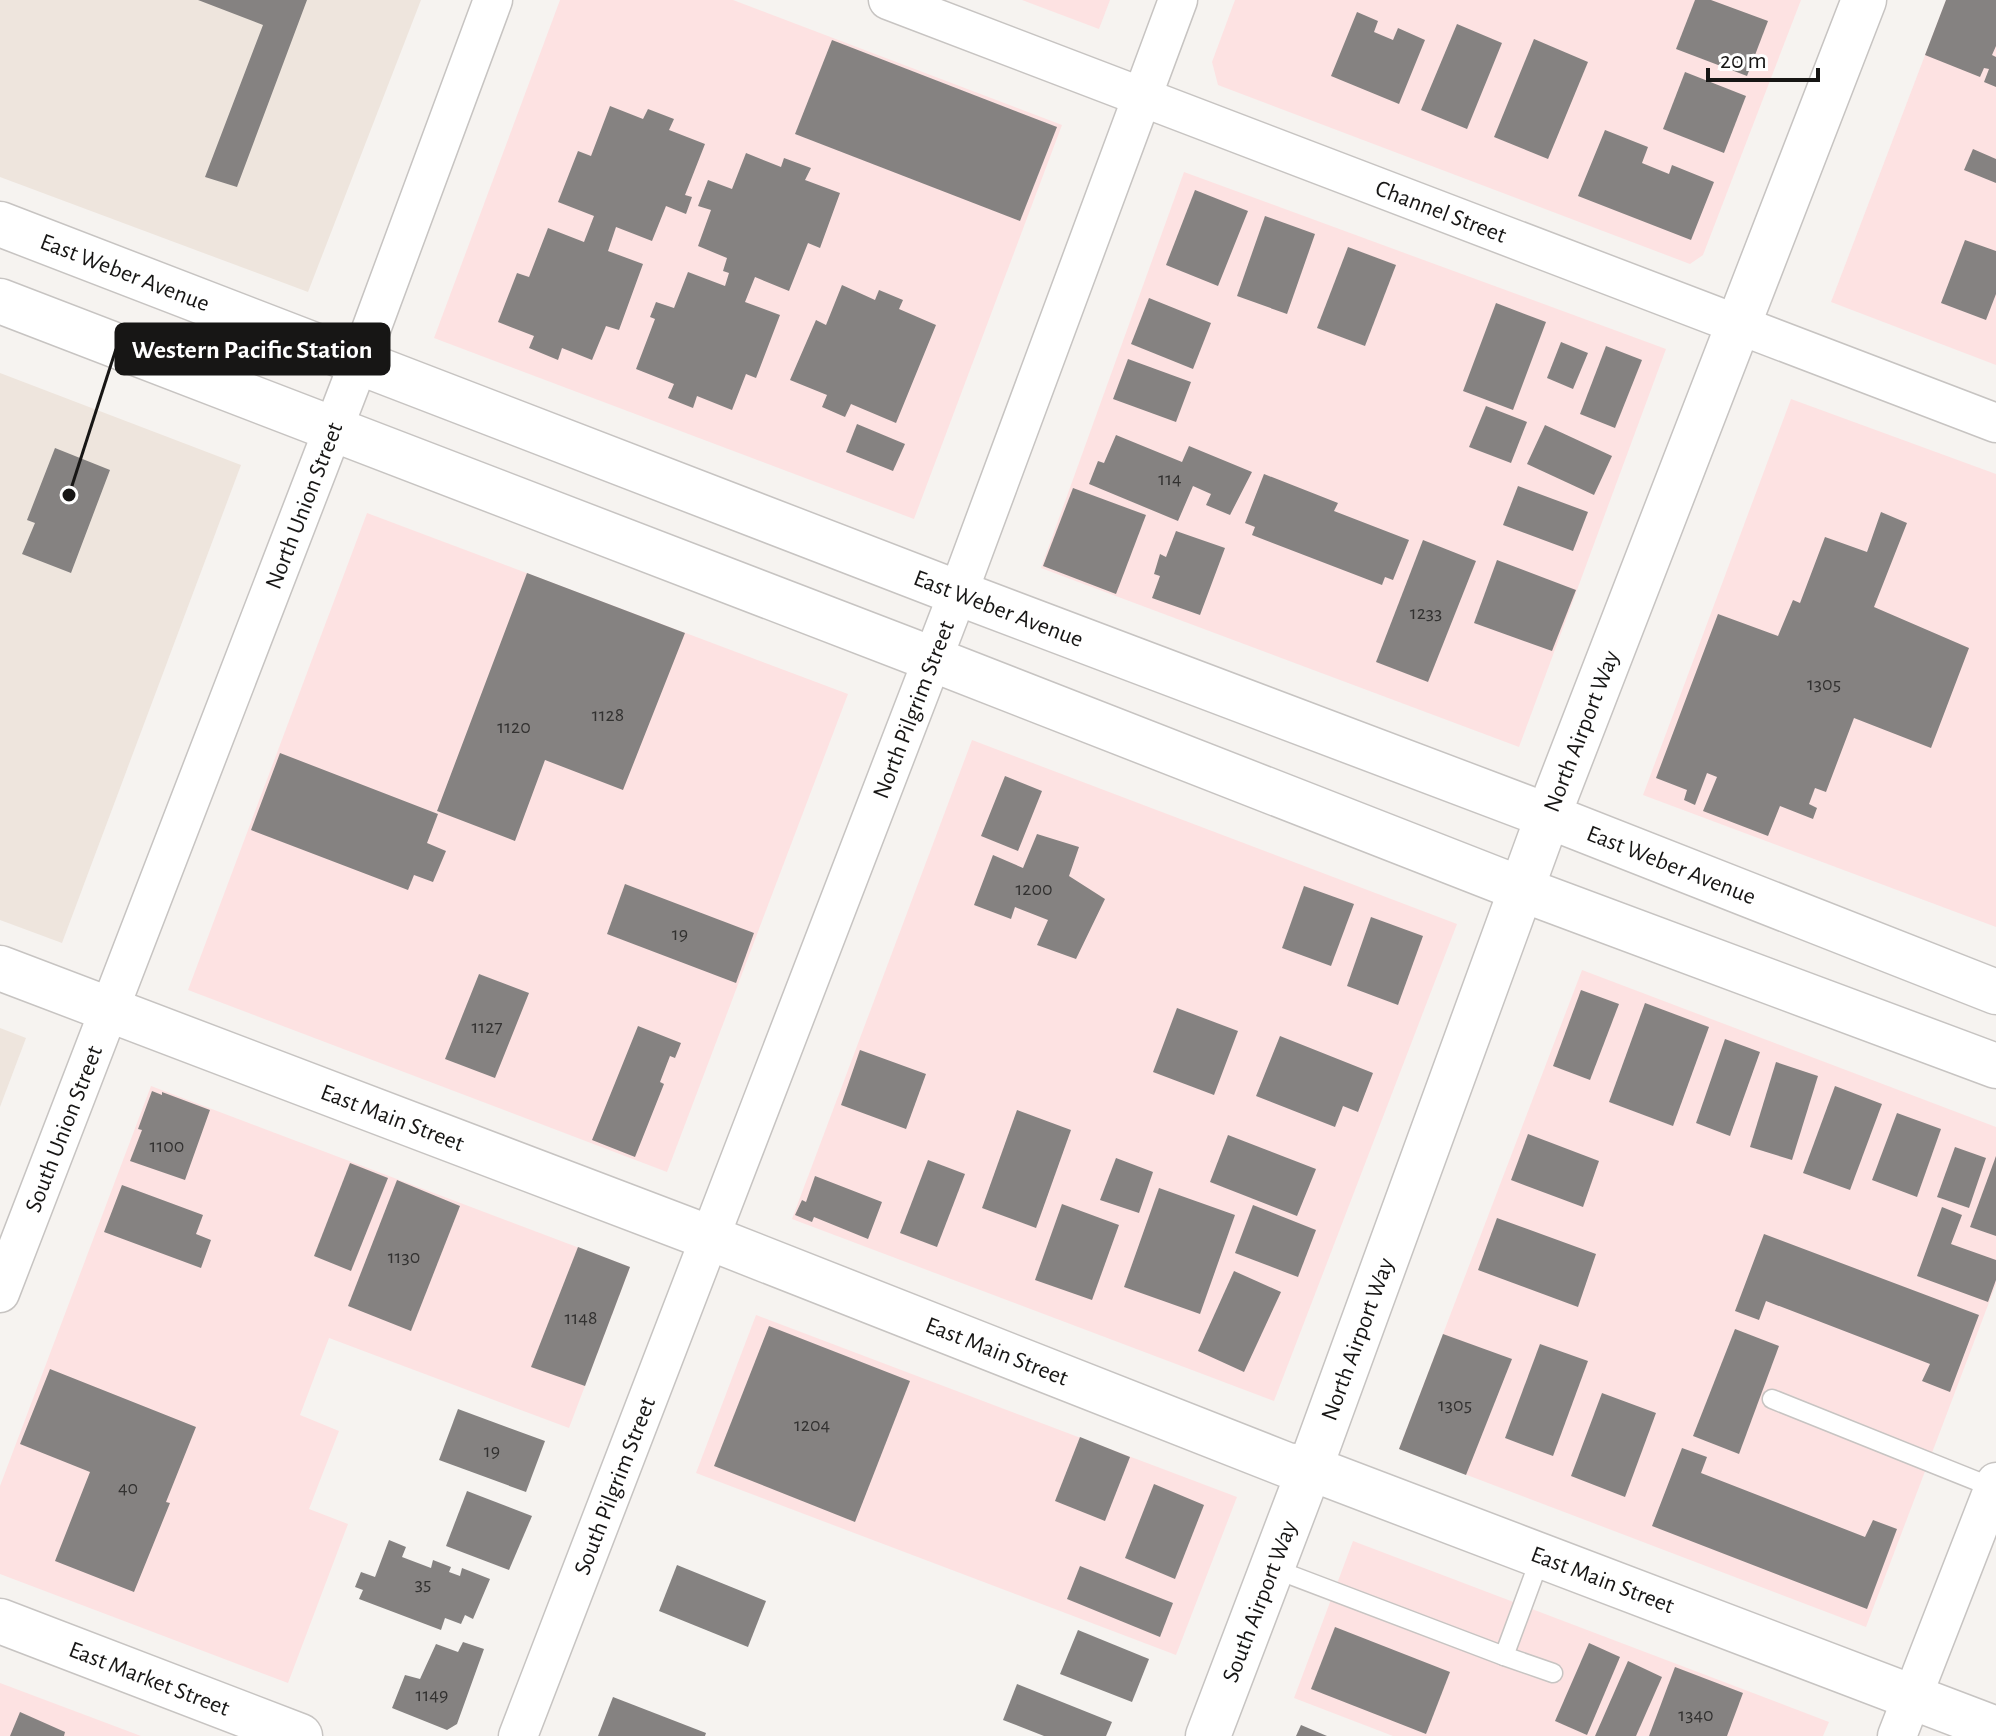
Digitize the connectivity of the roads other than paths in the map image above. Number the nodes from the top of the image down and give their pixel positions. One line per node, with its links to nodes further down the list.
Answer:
1 (493, 0): 9 (street, North Union Street)
2 (888, 0): 5 (street, Channel Street)
3 (1178, 0): 5 (street, North Pilgrim Street)
4 (1864, 0): 8 (main road, North Airport Way)
5 (1143, 99): 8 (street, Channel Street); 12 (street, North Pilgrim Street)
6 (0, 224): 9 (main road, East Weber Avenue)
7 (0, 301): 11 (main road)
8 (1740, 325): 10 (street, Channel Street); 14 (main road, North Airport Way)
9 (359, 362): 11 (street, North Union Street); 12 (main road, East Weber Avenue)
10 (1996, 423)
11 (333, 430): 13 (main road); 18 (street, North Union Street)
12 (958, 593): 13 (street, North Pilgrim Street); 14 (main road, East Weber Avenue)
13 (932, 659): 15 (main road); 20 (street, North Pilgrim Street)
14 (1548, 816): 15 (main road, North Airport Way); 17 (main road, East Weber Avenue)
15 (1521, 889): 19 (main road); 23 (main road, North Airport Way)
16 (0, 968): 18 (main road, East Main Street)
17 (1996, 992)
18 (108, 1010): 20 (main road, East Main Street); 21 (street, South Union Street)
19 (1996, 1066)
20 (710, 1238): 23 (main road, East Main Street); 33 (street, South Pilgrim Street)
21 (0, 1293)
22 (1772, 1399): 24 (lane)
23 (1310, 1468): 25 (main road, East Main Street); 26 (main road, South Airport Way)
24 (1995, 1485): 30 (street)
25 (1541, 1556): 28 (lane); 30 (main road, East Main Street)
26 (1272, 1568): 28 (lane); 34 (main road, South Airport Way)
27 (0, 1621): 32 (main road, East Market Street)
28 (1504, 1656): 29 (lane)
29 (1553, 1673)
30 (1905, 1717): 31 (main road, East Main Street)
31 (1996, 1729)
32 (300, 1736)
33 (518, 1736)
34 (1208, 1736)

